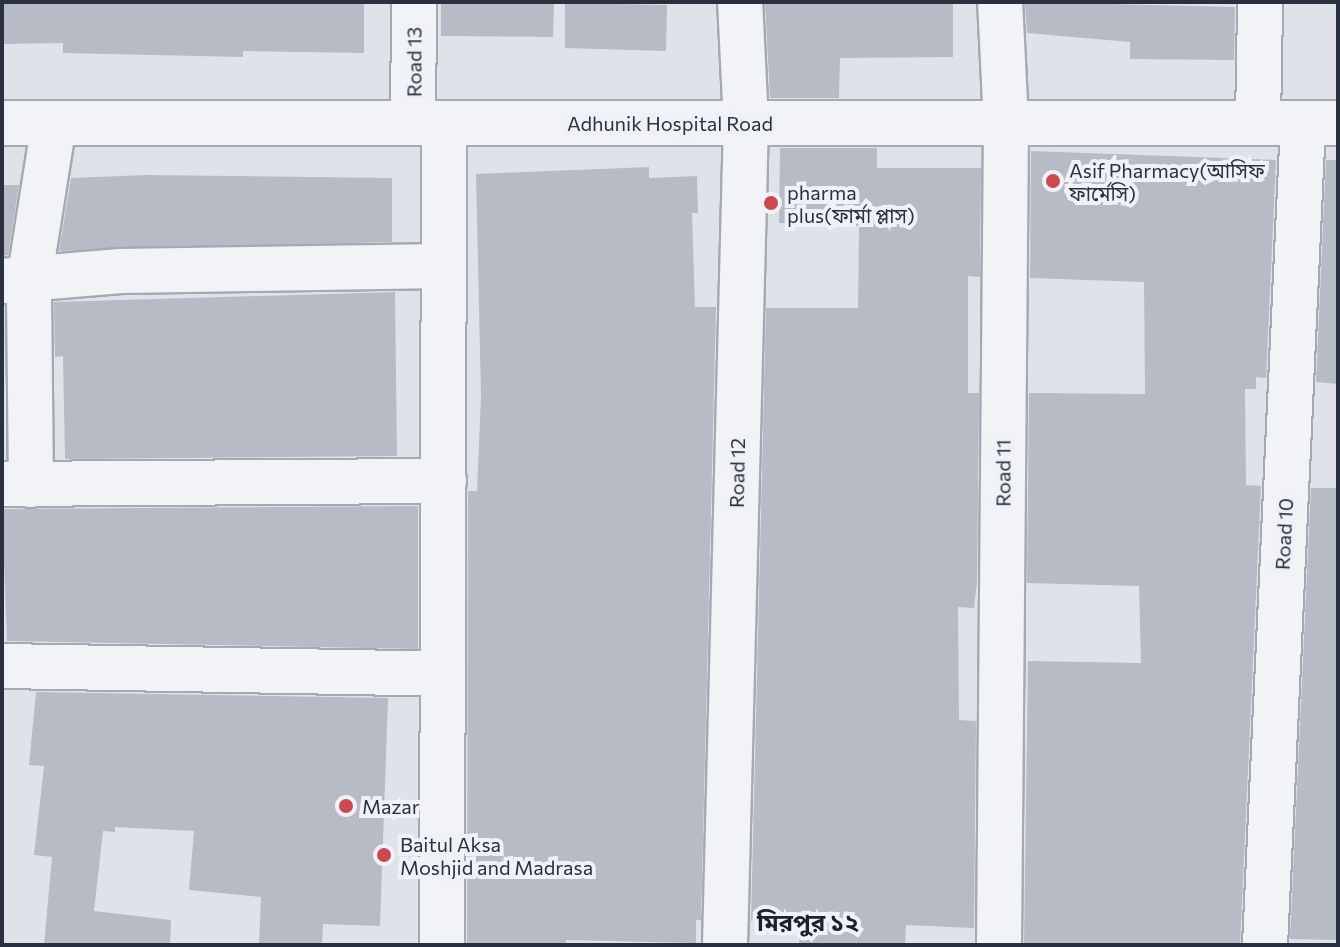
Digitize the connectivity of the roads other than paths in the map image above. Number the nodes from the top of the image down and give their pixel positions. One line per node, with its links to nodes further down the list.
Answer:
1 (414, 2): 8 (street, Road 13)
2 (740, 2): 9 (street, Road 12)
3 (1000, 2): 10 (street, Road 11)
4 (1260, 2): 5 (street)
5 (1258, 122): 10 (street, Adhunik Hospital Road); 11 (street, Adhunik Hospital Road)
6 (2, 123): 7 (street, Adhunik Hospital Road)
7 (54, 123): 8 (street, Adhunik Hospital Road); 13 (street)
8 (429, 123): 9 (street, Adhunik Hospital Road); 12 (street, Road 13)
9 (746, 123): 10 (street, Adhunik Hospital Road); 19 (street, Road 12)
10 (1006, 123): 20 (street, Road 11)
11 (1320, 123): 21 (street, Road 10)
12 (444, 266): 13 (street); 14 (street, Road 13)
13 (16, 281): 15 (street)
14 (444, 481): 15 (street); 17 (street, Road 13)
15 (17, 484)
16 (2, 666): 17 (street)
17 (442, 674): 18 (street, Road 13)
18 (442, 945)
19 (725, 945)
20 (999, 945)
21 (1265, 945)

